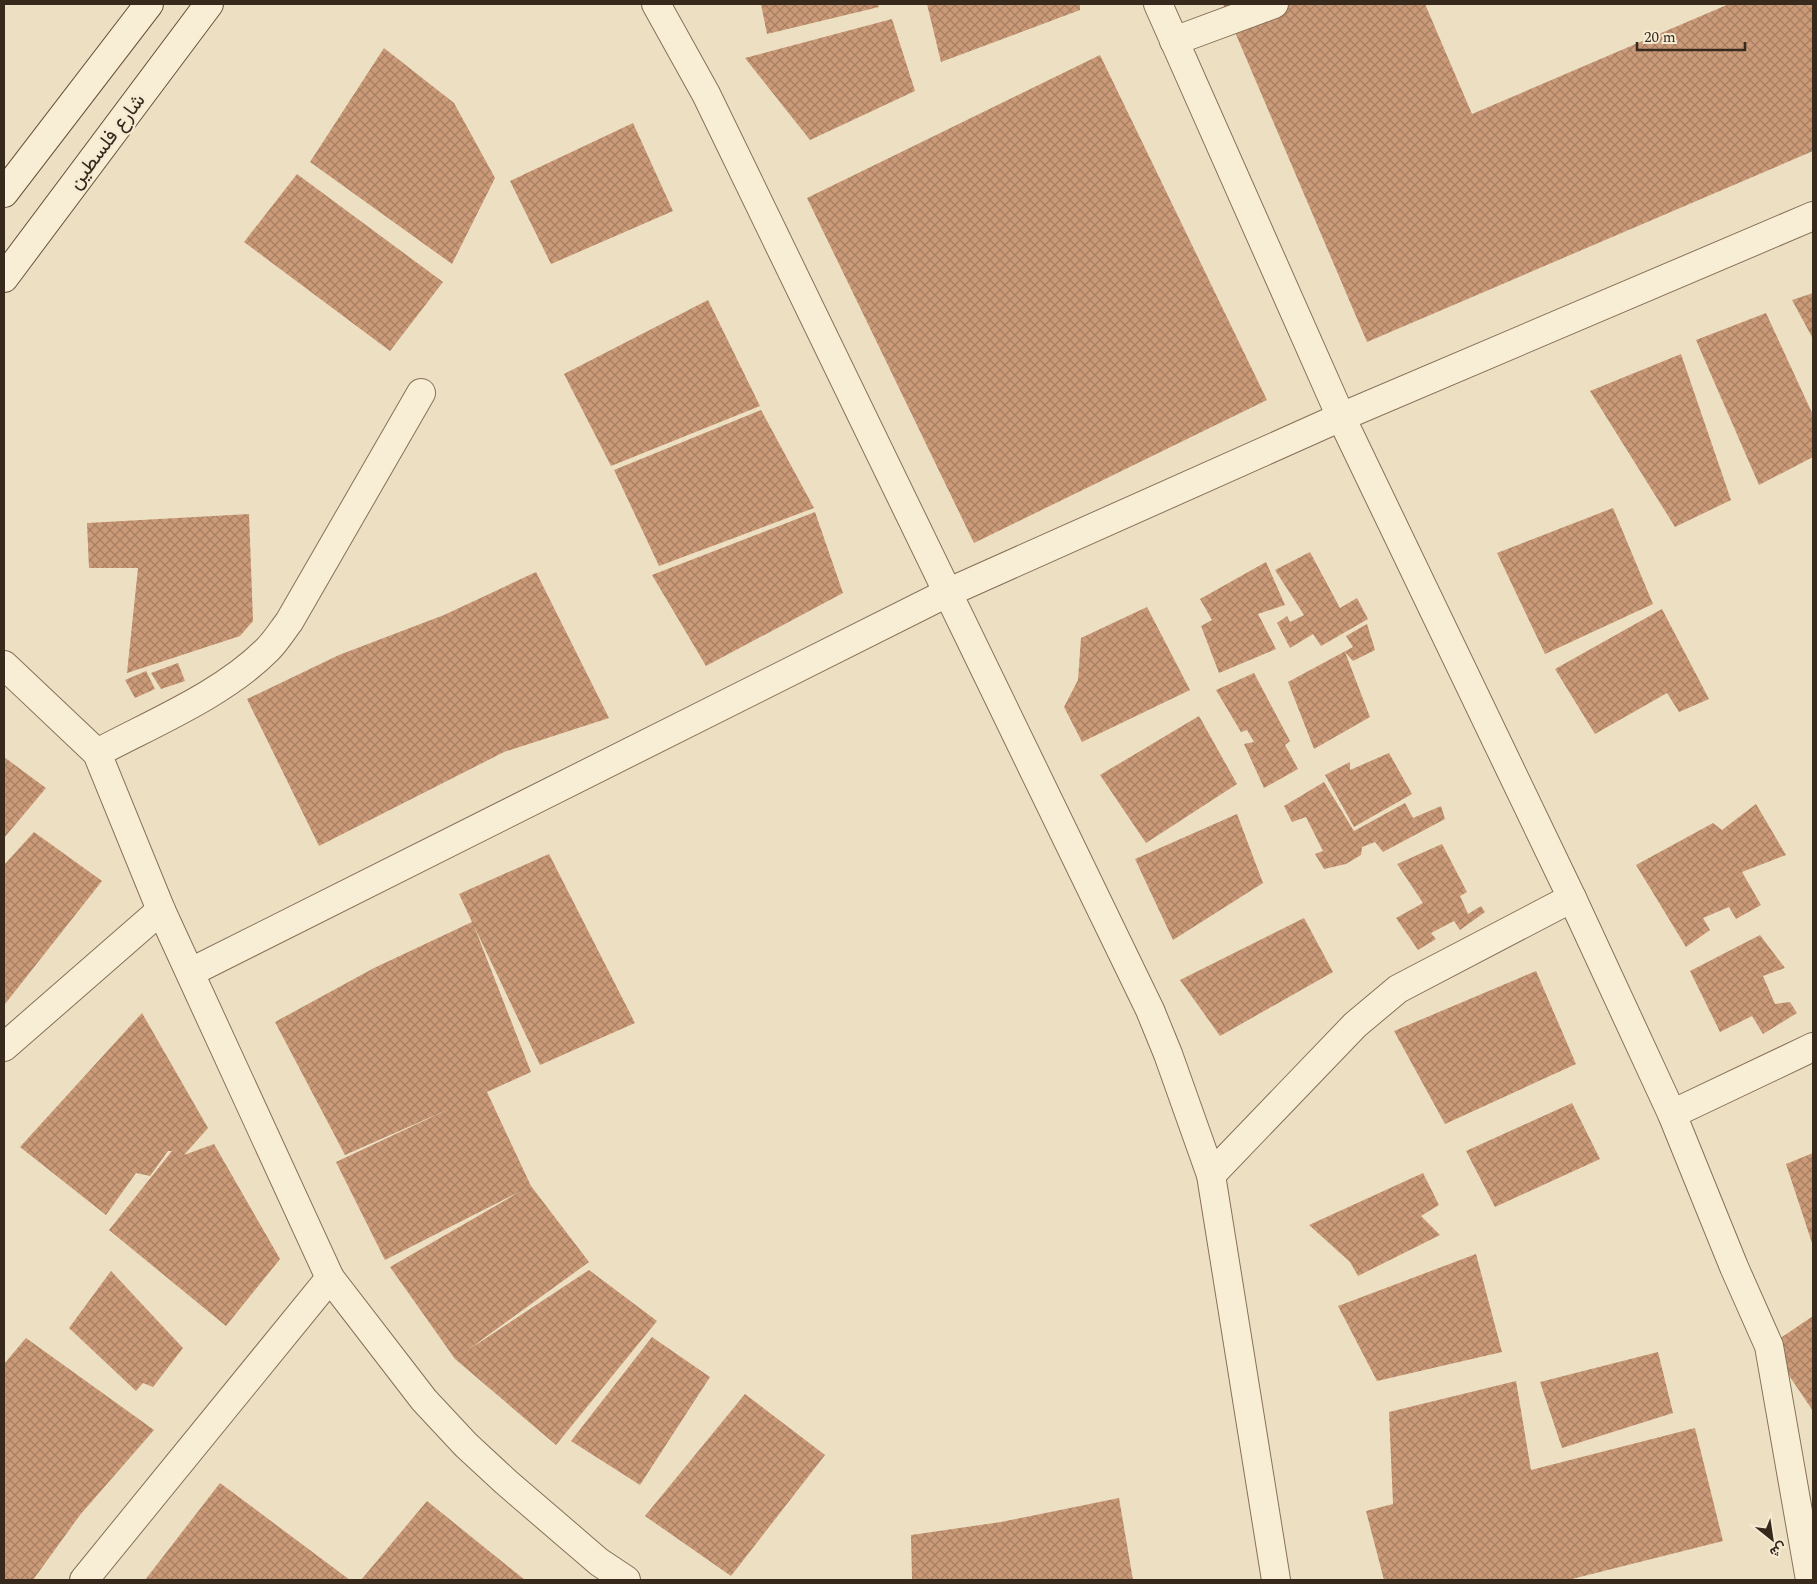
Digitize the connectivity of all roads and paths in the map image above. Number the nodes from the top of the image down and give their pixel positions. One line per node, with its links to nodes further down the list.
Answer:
1 (149, 4): 7 (street)
2 (209, 4): 9 (street, شارع فلسطين)
3 (656, 4): 12 (street)
4 (1158, 4): 6 (street)
5 (1274, 4): 6 (street)
6 (1174, 41): 11 (street)
7 (4, 193)
8 (1813, 216): 11 (street)
9 (4, 278)
10 (421, 393): 14 (street)
11 (1341, 417): 12 (street); 15 (street)
12 (947, 594): 17 (street); 21 (street)
13 (4, 665): 14 (street)
14 (98, 753): 16 (street)
15 (1572, 898): 20 (street); 21 (street)
16 (161, 910): 17 (street); 18 (street)
17 (191, 972): 22 (street)
18 (4, 1047)
19 (1813, 1047): 20 (street)
20 (1672, 1114): 27 (street)
21 (1211, 1175): 26 (street)
22 (330, 1278): 23 (street); 24 (street)
23 (592, 1571): 25 (street)
24 (84, 1580)
25 (626, 1580)
26 (1276, 1580)
27 (1810, 1580)

